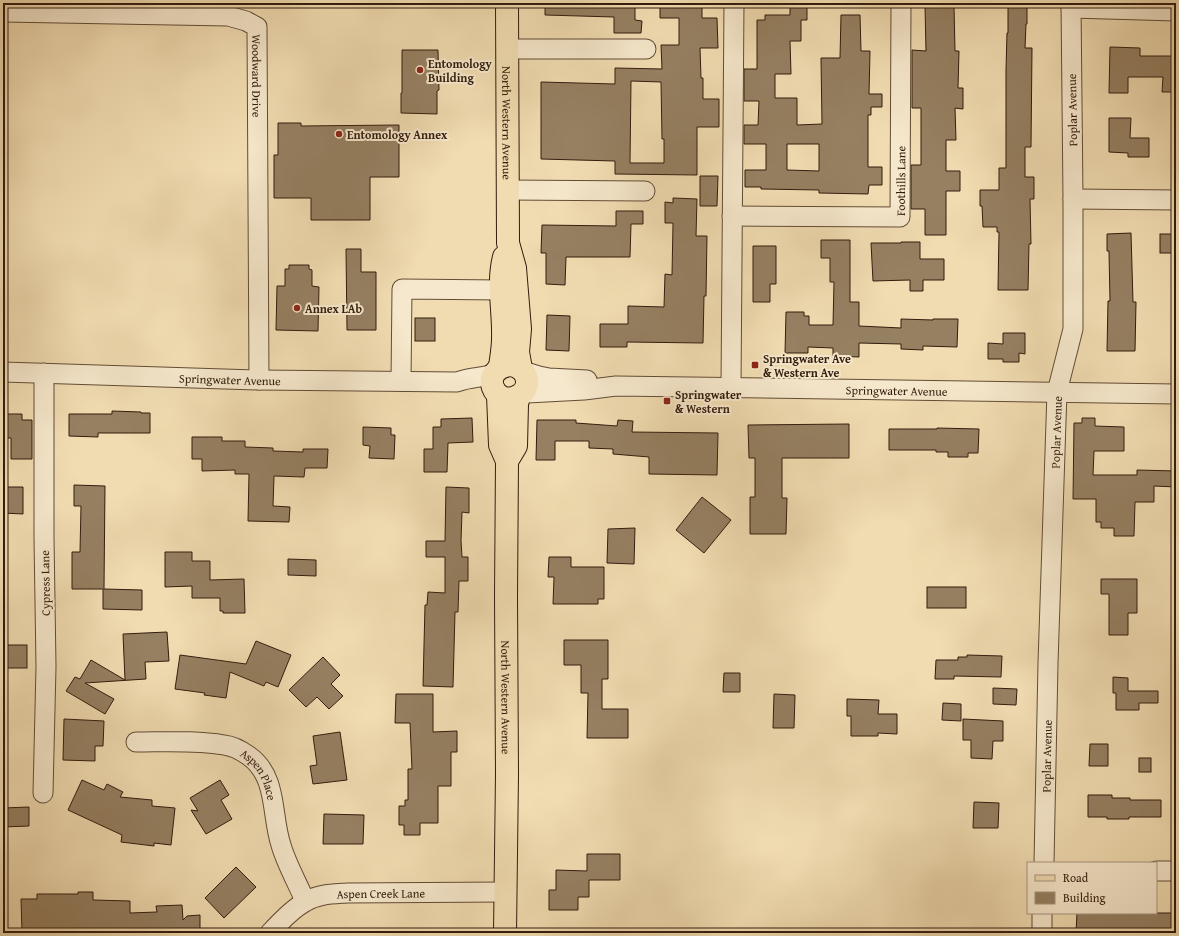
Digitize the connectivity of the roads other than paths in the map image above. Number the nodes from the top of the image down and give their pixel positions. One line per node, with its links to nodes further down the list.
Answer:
1 (507, 3): 7 (main road, North Western Avenue)
2 (734, 3): 13 (street)
3 (901, 3): 13 (street, Foothills Lane)
4 (1071, 5): 5 (street); 11 (street, Poplar Avenue)
5 (1176, 11)
6 (3, 12): 19 (street, Woodward Drive)
7 (507, 49): 8 (street); 9 (main road, North Western Avenue)
8 (646, 49)
9 (508, 190): 10 (street); 14 (main road, North Western Avenue)
10 (645, 191)
11 (1073, 199): 12 (street); 23 (street, Poplar Avenue)
12 (1176, 200)
13 (732, 216): 22 (street)
14 (508, 243): 15 (main road, North Western Avenue); 18 (main road, North Western Avenue)
15 (501, 290): 18 (main road, North Western Avenue); 20 (street)
16 (3, 372): 17 (street, Springwater Avenue)
17 (44, 373): 19 (street, Springwater Avenue); 28 (street, Cypress Lane)
18 (505, 378): 20 (street, Springwater Avenue); 21 (street, Springwater Avenue); 25 (main road, North Western Avenue); 26 (main road, North Western Avenue)
19 (259, 380): 20 (street, Springwater Avenue)
20 (401, 381)
21 (616, 386): 22 (street, Springwater Avenue); 25 (street, Springwater Avenue)
22 (731, 387): 23 (street, Springwater Avenue)
23 (1057, 392): 24 (street, Springwater Avenue); 29 (street, Poplar Avenue)
24 (1176, 394)
25 (520, 395): 26 (main road, North Western Avenue)
26 (507, 461): 32 (main road, North Western Avenue)
27 (136, 742): 33 (street, Aspen Place)
28 (43, 793)
29 (1044, 862)
30 (1157, 870): 31 (street)
31 (1176, 870)
32 (505, 892): 33 (street, Aspen Creek Lane); 36 (main road, North Western Avenue)
33 (305, 901): 35 (street, Aspen Creek Lane)
34 (1042, 914): 37 (street)
35 (270, 933)
36 (505, 933)
37 (1042, 933)

